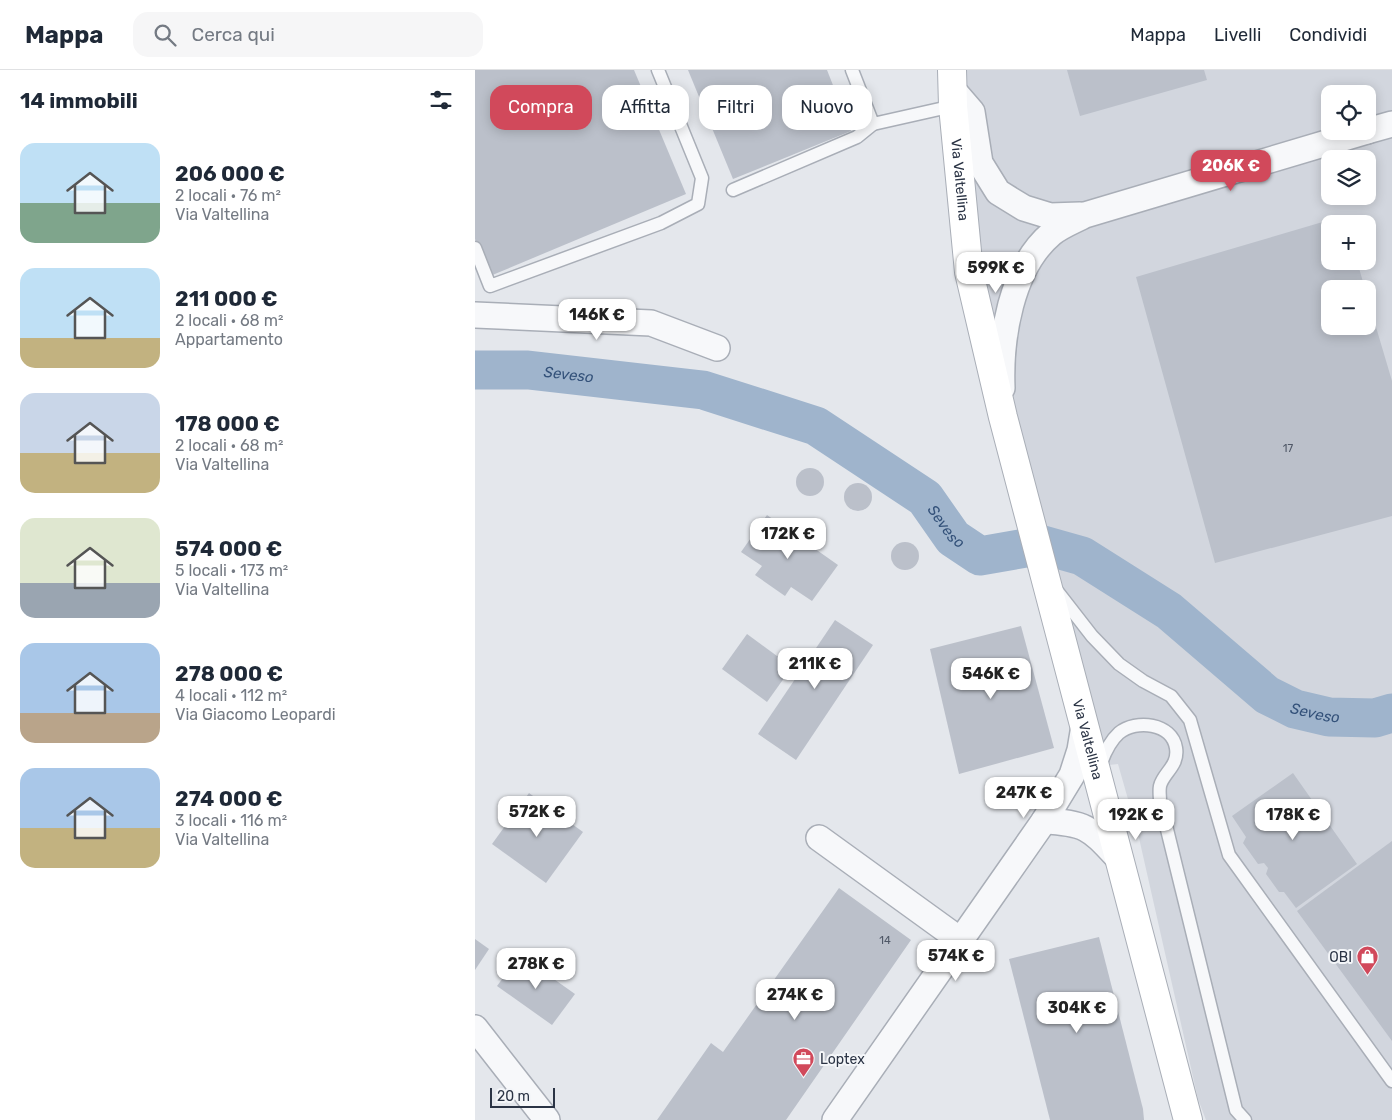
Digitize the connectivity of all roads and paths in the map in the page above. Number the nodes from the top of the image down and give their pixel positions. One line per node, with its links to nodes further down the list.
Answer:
1 (659, 70): 10 (lane)
2 (852, 70): 4 (lane)
3 (953, 89): 4 (lane); 9 (street, Via Valtellina); 13 (street, Via Valtellina)
4 (873, 124): 8 (lane)
5 (1392, 124): 6 (street, Via Valtellina)
6 (1376, 128)
7 (1337, 140): 9 (street, Via Valtellina)
8 (733, 190)
9 (1085, 215): 13 (street, Via Valtellina)
10 (475, 248)
11 (475, 315): 12 (street)
12 (717, 348)
13 (1003, 417): 14 (street, Via Valtellina)
14 (1044, 573): 15 (street, Via Valtellina); 22 (lane)
15 (1084, 726): 16 (street, Via Valtellina); 17 (street)
16 (1097, 776): 19 (street, Via Valtellina); 26 (lane)
17 (1044, 821): 19 (street); 20 (street)
18 (819, 838): 20 (street)
19 (1119, 859): 25 (street, Via Valtellina)
20 (960, 940): 24 (street)
21 (475, 1028): 23 (street)
22 (1392, 1081)
23 (547, 1120)
24 (835, 1120)
25 (1188, 1120)
26 (1245, 1120)

